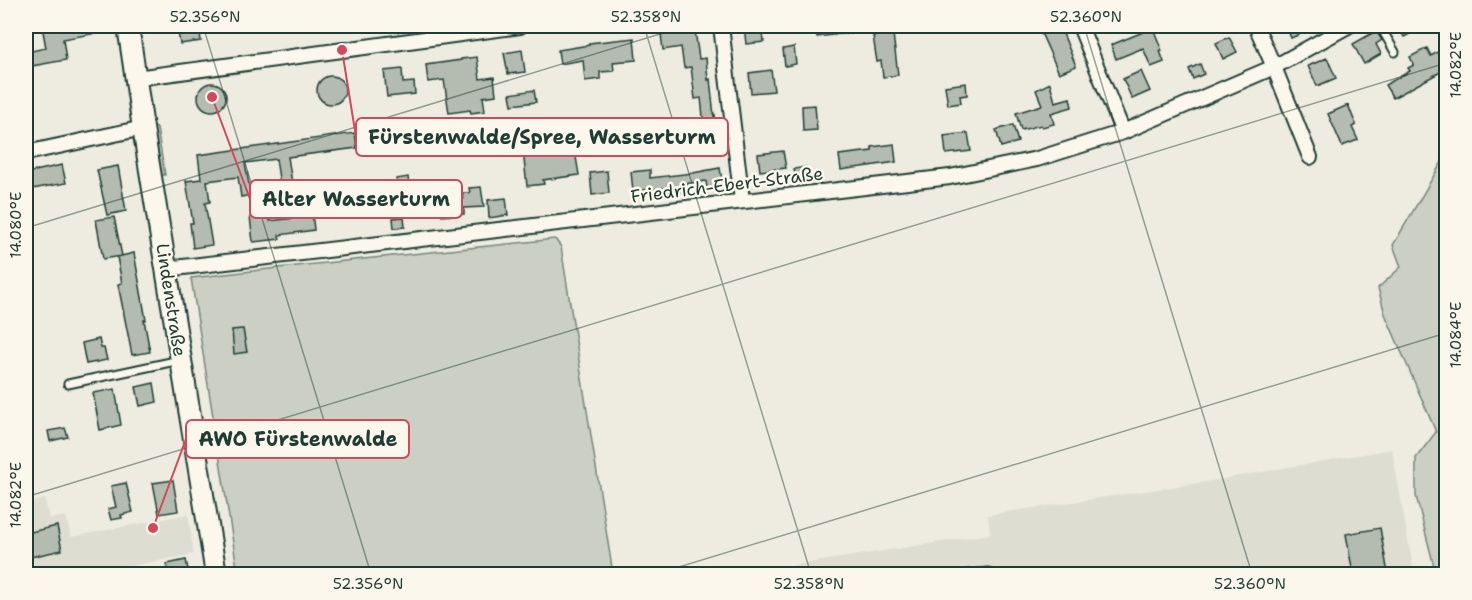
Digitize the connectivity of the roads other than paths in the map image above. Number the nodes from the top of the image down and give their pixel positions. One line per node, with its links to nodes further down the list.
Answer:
1 (128, 26): 11 (street, Lindenstraße)
2 (520, 26): 8 (street)
3 (721, 26): 16 (street)
4 (1080, 26): 13 (street)
5 (1256, 26): 10 (street)
6 (1348, 26): 10 (street, Friedrich-Ebert-Straße)
7 (1380, 26): 9 (lane)
8 (447, 30): 11 (street)
9 (1395, 52)
10 (1274, 67): 13 (street, Friedrich-Ebert-Straße); 15 (street)
11 (136, 78): 12 (street, Lindenstraße)
12 (143, 128): 14 (street); 17 (street, Lindenstraße)
13 (1123, 132): 16 (street, Friedrich-Ebert-Straße)
14 (26, 153)
15 (1310, 157)
16 (742, 201): 17 (street, Friedrich-Ebert-Straße)
17 (166, 269): 18 (street, Lindenstraße)
18 (180, 360): 19 (lane); 20 (street, Lindenstraße)
19 (68, 384)
20 (216, 574)
21 (968, 574): 22 (lane)
22 (988, 574)

